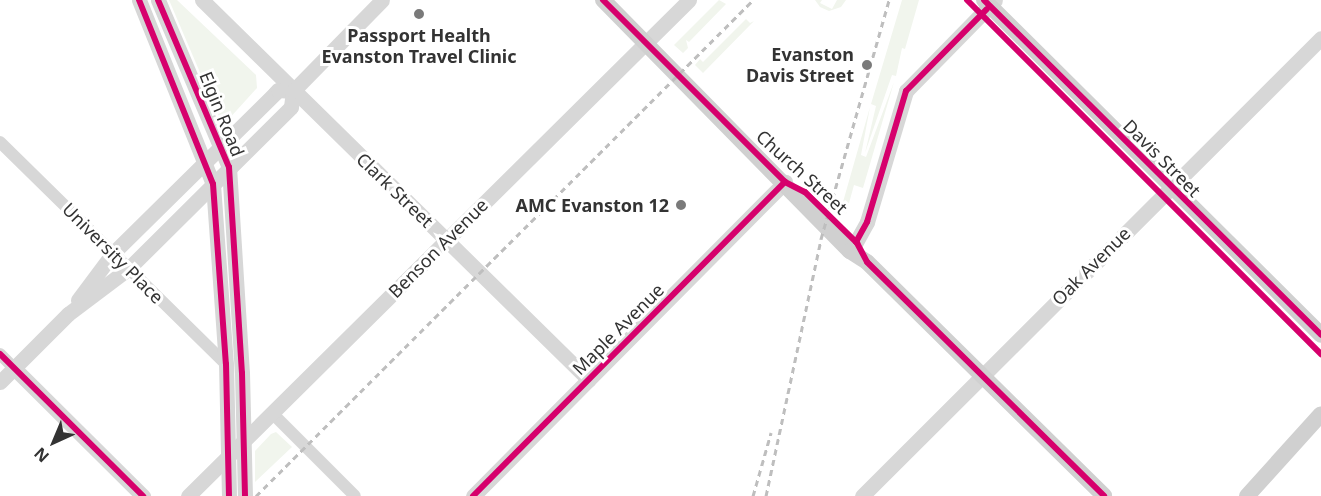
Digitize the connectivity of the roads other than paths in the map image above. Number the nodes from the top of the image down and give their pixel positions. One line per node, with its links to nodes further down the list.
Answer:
1 (139, 0): 15 (street, Elgin Road)
2 (158, 0): 14 (street, Elgin Road)
3 (202, 0): 11 (street, Clark Street)
4 (382, 0): 10 (street)
5 (603, 0): 9 (main road, Church Street)
6 (689, 0): 9 (street, Benson Avenue)
7 (989, 2): 19 (main road, Davis Street); 21 (street)
8 (1321, 38): 19 (street, Oak Avenue)
9 (645, 43): 17 (main road, Church Street); 20 (street, Benson Avenue)
10 (317, 66): 11 (street); 12 (street)
11 (276, 74): 12 (street, Clark Street)
12 (293, 91): 14 (street); 16 (street); 20 (street, Clark Street)
13 (0, 142): 22 (street, University Place)
14 (221, 147): 15 (street); 16 (street, Elgin Road)
15 (206, 162): 18 (street, Elgin Road); 22 (street)
16 (229, 167): 18 (street); 35 (street, Elgin Road)
17 (784, 182): 21 (main road, Church Street); 23 (main road, Church Street); 31 (street, Maple Avenue)
18 (213, 184): 24 (street); 28 (street, Elgin Road)
19 (1171, 188): 26 (main road, Davis Street); 30 (street, Oak Avenue)
20 (446, 240): 31 (street, Clark Street); 33 (street, Benson Avenue)
21 (856, 242): 23 (main road, Church Street)
22 (113, 253): 24 (street, University Place); 25 (street)
23 (867, 262): 30 (main road, Church Street)
24 (129, 268): 25 (street); 28 (street, University Place)
25 (68, 314): 29 (street)
26 (1321, 335)
27 (0, 354): 29 (street)
28 (226, 364): 36 (street, Elgin Road)
29 (14, 368): 32 (street); 37 (street)
30 (982, 377): 43 (street, Oak Avenue); 44 (main road, Church Street)
31 (589, 380): 42 (street, Maple Avenue)
32 (0, 382)
33 (272, 412): 35 (street, Benson Avenue); 41 (street)
34 (1321, 414): 45 (main road)
35 (243, 441): 36 (street, Benson Avenue); 40 (street, Elgin Road)
36 (228, 456): 38 (street, Benson Avenue); 39 (street, Elgin Road)
37 (143, 496)
38 (188, 496)
39 (229, 496)
40 (245, 496)
41 (355, 496)
42 (473, 496)
43 (862, 496)
44 (1104, 496)
45 (1247, 496)

